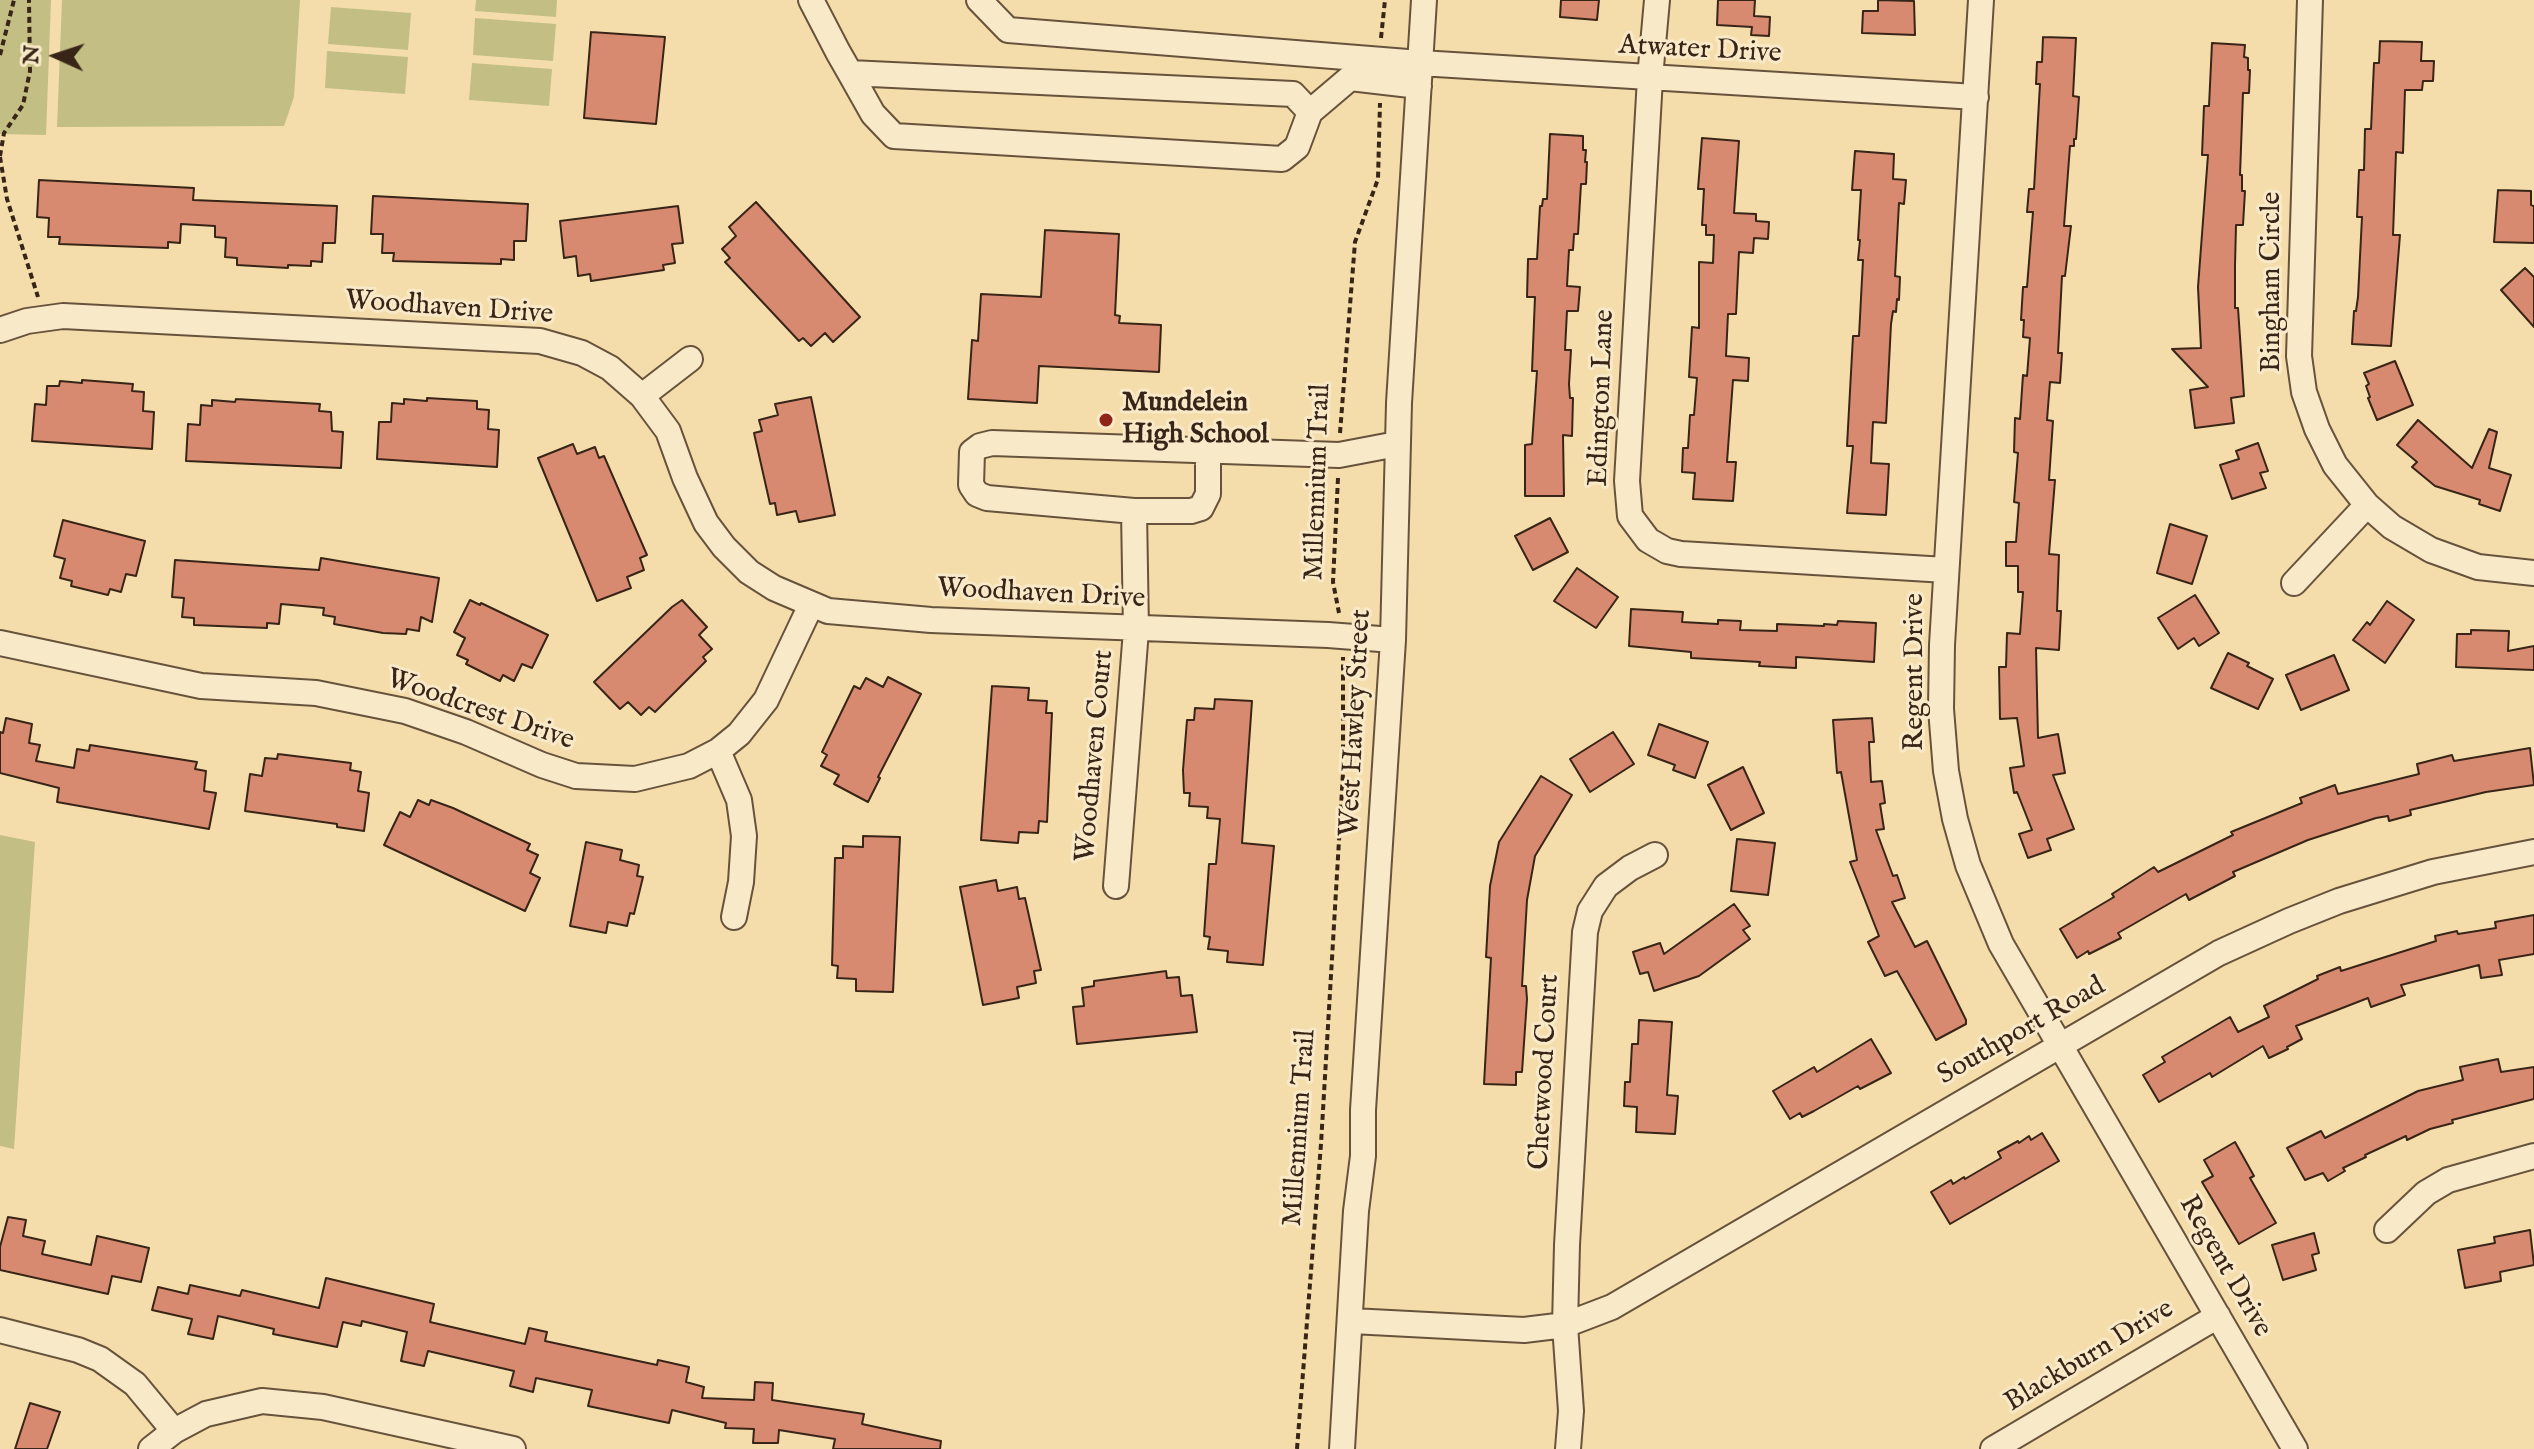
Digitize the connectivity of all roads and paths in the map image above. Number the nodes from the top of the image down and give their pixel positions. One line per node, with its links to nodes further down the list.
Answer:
1 (14, 0): 12 (path)
2 (29, 0): 19 (path)
3 (795, 0): 4 (street)
4 (803, 0)
5 (811, 0): 14 (street)
6 (979, 0): 13 (street)
7 (1385, 0): 13 (path, Millennium Trail)
8 (1424, 0): 15 (street, West Hawley Street)
9 (1657, 0): 16 (street, Edington Lane)
10 (1981, 0): 17 (street, Regent Drive)
11 (2310, 0): 27 (street, Bingham Circle)
12 (0, 55)
13 (1379, 70): 15 (street, Atwater Drive); 18 (street); 26 (path, Millennium Trail)
14 (850, 73): 18 (street); 18 (street)
15 (1420, 75): 16 (street, Atwater Drive); 24 (street, West Hawley Street)
16 (1650, 78): 17 (street, Atwater Drive); 29 (street, Edington Lane)
17 (1976, 97): 29 (street, Regent Drive)
18 (1310, 112)
19 (0, 156): 20 (path)
20 (45, 318): 21 (street, Woodhaven Drive); 23 (street, Woodhaven Drive)
21 (0, 330)
22 (690, 359): 23 (street)
23 (642, 396): 32 (street, Woodhaven Drive)
24 (1397, 444): 26 (street); 35 (street, West Hawley Street)
25 (1208, 451): 26 (street); 28 (street); 28 (street)
26 (1339, 455): 34 (path, Millennium Trail)
27 (2367, 505): 30 (street, Bingham Circle); 31 (street)
28 (1134, 511): 33 (street, Woodhaven Court)
29 (1946, 570): 42 (street, Regent Drive)
30 (2534, 573)
31 (2294, 583)
32 (811, 605): 33 (street, Woodhaven Drive); 37 (street, Woodcrest Drive)
33 (1136, 630): 34 (street, Woodhaven Drive); 40 (street, Woodhaven Court)
34 (1343, 636): 35 (street, Woodhaven Drive); 53 (path, Millennium Trail)
35 (1393, 640): 46 (street, West Hawley Street)
36 (0, 643): 37 (street, Woodcrest Drive)
37 (718, 751): 41 (street)
38 (2534, 852): 42 (street, Southport Road)
39 (1655, 855): 47 (street, Chetwood Court)
40 (1116, 886)
41 (734, 917)
42 (2059, 1044): 45 (street, Regent Drive); 47 (street, Southport Road)
43 (2534, 1156): 44 (street)
44 (2387, 1230)
45 (2218, 1316): 56 (street, Blackburn Drive); 57 (street, Regent Drive)
46 (1352, 1321): 47 (street, Southport Road); 54 (street, West Hawley Street)
47 (1565, 1325): 55 (street, Chetwood Court)
48 (0, 1330): 49 (street)
49 (174, 1431): 50 (street); 51 (street)
50 (462, 1443): 52 (street)
51 (151, 1449)
52 (513, 1449)
53 (1297, 1449)
54 (1342, 1449)
55 (1568, 1449)
56 (1993, 1449)
57 (2295, 1449)

